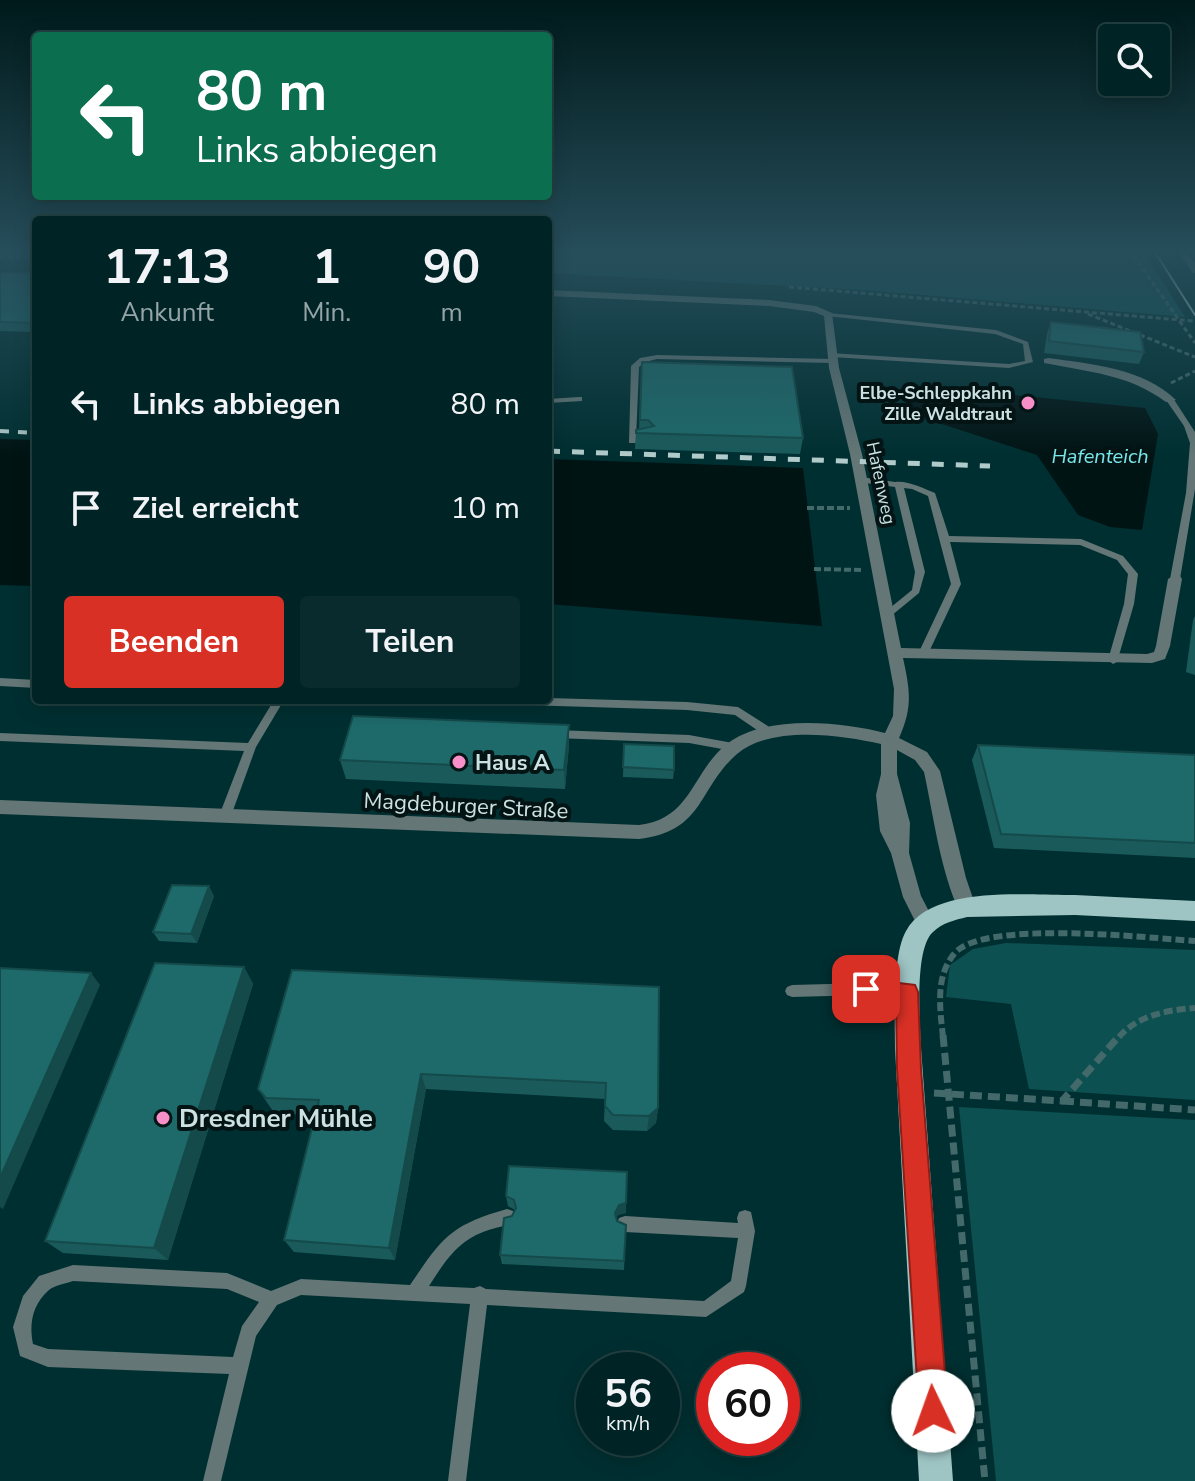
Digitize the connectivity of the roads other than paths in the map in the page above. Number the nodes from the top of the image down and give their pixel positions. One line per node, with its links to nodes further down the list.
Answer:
1 (829, 318): 3 (street, Hafenweg)
2 (860, 318): 3 (lane)
3 (832, 358): 8 (lane); 9 (street, Hafenweg)
4 (1048, 361): 6 (street)
5 (579, 399): 7 (lane)
6 (1170, 400): 11 (lane)
7 (552, 401)
8 (646, 441)
9 (861, 480): 10 (lane); 14 (street, Hafenweg)
10 (898, 483): 12 (lane); 14 (lane)
11 (1190, 527): 13 (lane)
12 (945, 539): 16 (lane); 17 (lane)
13 (1175, 579): 17 (street)
14 (888, 614): 15 (street, Hafenweg)
15 (895, 653): 16 (street); 25 (street, Hafenweg)
16 (923, 654): 17 (street)
17 (1113, 660)
18 (0, 682): 19 (lane)
19 (32, 684)
20 (552, 702): 22 (lane)
21 (277, 704): 26 (lane)
22 (770, 733): 25 (street); 27 (street)
23 (546, 734): 27 (lane)
24 (0, 737): 26 (lane)
25 (889, 741): 30 (street); 32 (street)
26 (251, 747): 29 (lane)
27 (733, 747): 29 (street, Magdeburger Straße)
28 (0, 807): 29 (street, Magdeburger Straße)
29 (225, 816)
30 (967, 907): 31 (main road); 32 (main road)
31 (1195, 911)
32 (926, 923): 34 (main road)
33 (792, 991): 34 (lane)
34 (907, 992): 43 (main road)
35 (507, 1217): 37 (lane)
36 (625, 1224): 38 (lane)
37 (415, 1291): 38 (lane); 39 (lane)
38 (480, 1294): 42 (lane)
39 (271, 1299): 40 (lane); 40 (lane)
40 (239, 1366): 41 (lane)
41 (212, 1481)
42 (457, 1481)
43 (936, 1481)

